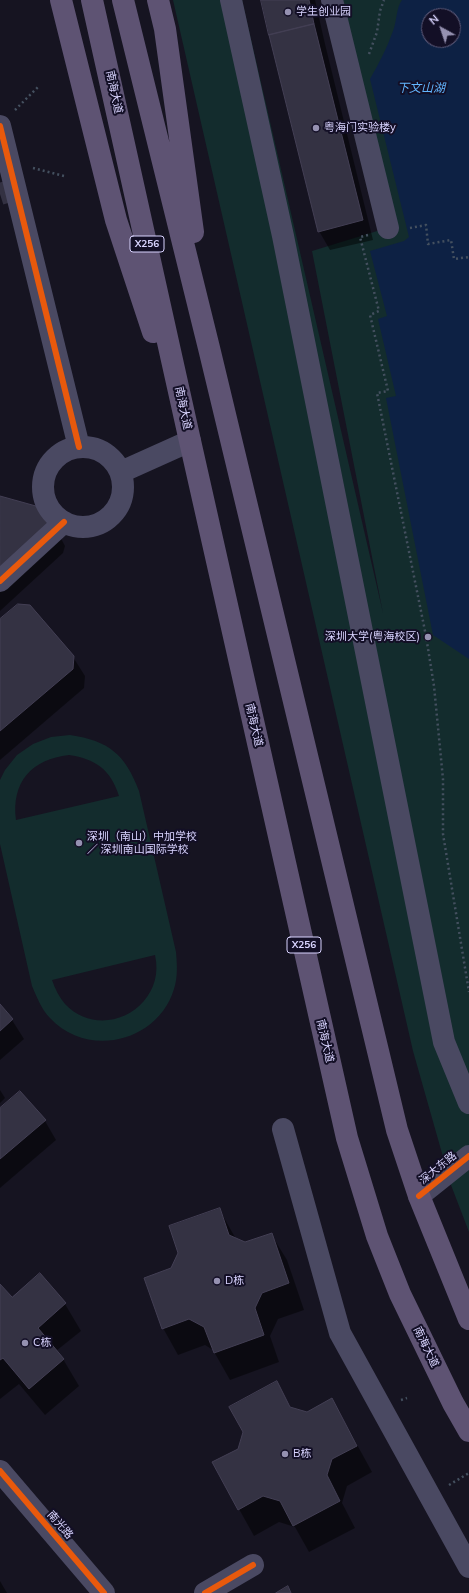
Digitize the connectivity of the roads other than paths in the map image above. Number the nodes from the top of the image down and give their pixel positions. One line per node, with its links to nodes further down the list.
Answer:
1 (61, 0): 10 (main road)
2 (92, 0): 10 (main road, 南海大道 / X256)
3 (123, 0): 9 (main road)
4 (158, 0): 9 (main road)
5 (231, 0): 15 (street)
6 (332, 0): 8 (street)
7 (6, 120): 11 (street)
8 (396, 228)
9 (209, 348): 18 (main road)
10 (190, 441): 12 (street); 20 (main road, 南海大道 / X256)
11 (79, 447): 12 (street); 13 (street)
12 (121, 472): 13 (street)
13 (64, 522): 14 (street)
14 (0, 581)
15 (469, 1103)
16 (283, 1129): 23 (street)
17 (469, 1156): 18 (street, 深大东路)
18 (419, 1196): 19 (main road)
19 (469, 1319)
20 (469, 1431)
21 (0, 1471): 24 (street, 南光路)
22 (253, 1565): 25 (street)
23 (469, 1567)
24 (104, 1593)
25 (205, 1593)

